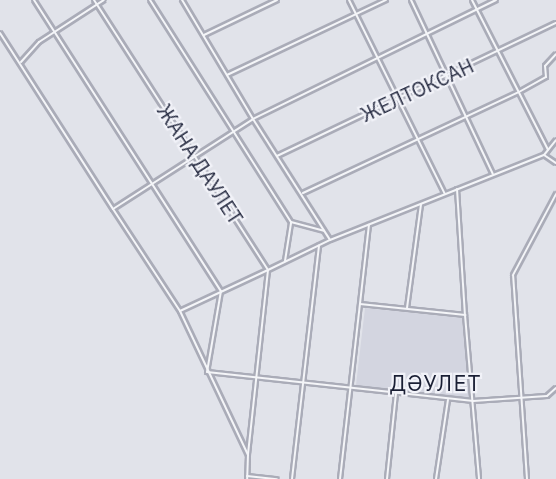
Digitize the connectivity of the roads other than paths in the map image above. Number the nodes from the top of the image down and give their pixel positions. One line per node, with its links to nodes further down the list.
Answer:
1 (34, 0): 16 (street)
2 (94, 0): 12 (street, ЖАНА ДАУЛЕТ)
3 (104, 0): 12 (street)
4 (150, 0): 30 (street)
5 (182, 0): 19 (street)
6 (277, 0): 19 (street)
7 (350, 0): 14 (street)
8 (386, 0): 14 (street)
9 (411, 0): 18 (street)
10 (472, 0): 13 (street)
11 (496, 0): 13 (street)
12 (97, 5): 16 (street); 35 (street, ЖАНА ДАУЛЕТ)
13 (477, 9): 18 (street); 20 (street)
14 (357, 14): 22 (street); 25 (street)
15 (556, 23): 20 (street, ЖЕЛТОКСАН)
16 (54, 31): 23 (street); 39 (street)
17 (0, 33): 23 (street)
18 (428, 34): 22 (street); 24 (street)
19 (204, 35): 25 (street)
20 (498, 52): 24 (street, ЖЕЛТОКСАН); 26 (street)
21 (556, 54): 26 (street)
22 (379, 57): 27 (street); 29 (street)
23 (21, 62): 45 (street)
24 (448, 73): 27 (street, ЖЕЛТОКСАН); 28 (street)
25 (227, 75): 29 (street)
26 (519, 92): 28 (street); 33 (street)
27 (399, 97): 31 (street); 36 (street, ЖЕЛТОКСАН)
28 (467, 116): 31 (street); 38 (street)
29 (253, 118): 30 (street); 36 (street)
30 (233, 132): 35 (street); 46 (street)
31 (418, 139): 41 (street); 42 (street)
32 (556, 140): 33 (street)
33 (548, 150): 34 (street)
34 (544, 155): 37 (street); 38 (street)
35 (196, 156): 39 (street); 52 (street, ЖАНА ДАУЛЕТ)
36 (277, 156): 41 (street)
37 (556, 163)
38 (494, 175): 40 (street)
39 (152, 184): 45 (street); 53 (street)
40 (457, 189): 42 (street); 57 (street)
41 (303, 193): 48 (street)
42 (445, 194): 44 (street)
43 (556, 194): 64 (street)
44 (421, 204): 47 (street); 55 (street)
45 (113, 209): 56 (street)
46 (291, 222): 48 (street); 51 (street)
47 (369, 225): 49 (street); 54 (street)
48 (324, 231): 49 (street)
49 (330, 240): 50 (street)
50 (319, 245): 51 (street); 60 (street)
51 (285, 262): 52 (street)
52 (268, 270): 53 (street); 59 (street)
53 (221, 291): 56 (street); 58 (street)
54 (360, 304): 55 (street); 62 (street)
55 (407, 309): 57 (street)
56 (180, 311): 58 (street)
57 (465, 315): 66 (street)
58 (207, 372): 59 (street); 67 (street)
59 (258, 377): 60 (street); 67 (street)
60 (303, 381): 62 (street); 70 (street)
61 (556, 387): 64 (street)
62 (350, 388): 63 (street); 71 (street)
63 (396, 393): 65 (street); 72 (street)
64 (521, 398): 66 (street); 75 (street)
65 (448, 400): 66 (street); 73 (street)
66 (473, 401): 74 (street)
67 (248, 454): 68 (street)
68 (247, 477): 69 (street)
69 (277, 479)
70 (292, 479)
71 (340, 479)
72 (387, 479)
73 (436, 479)
74 (479, 479)
75 (527, 479)

